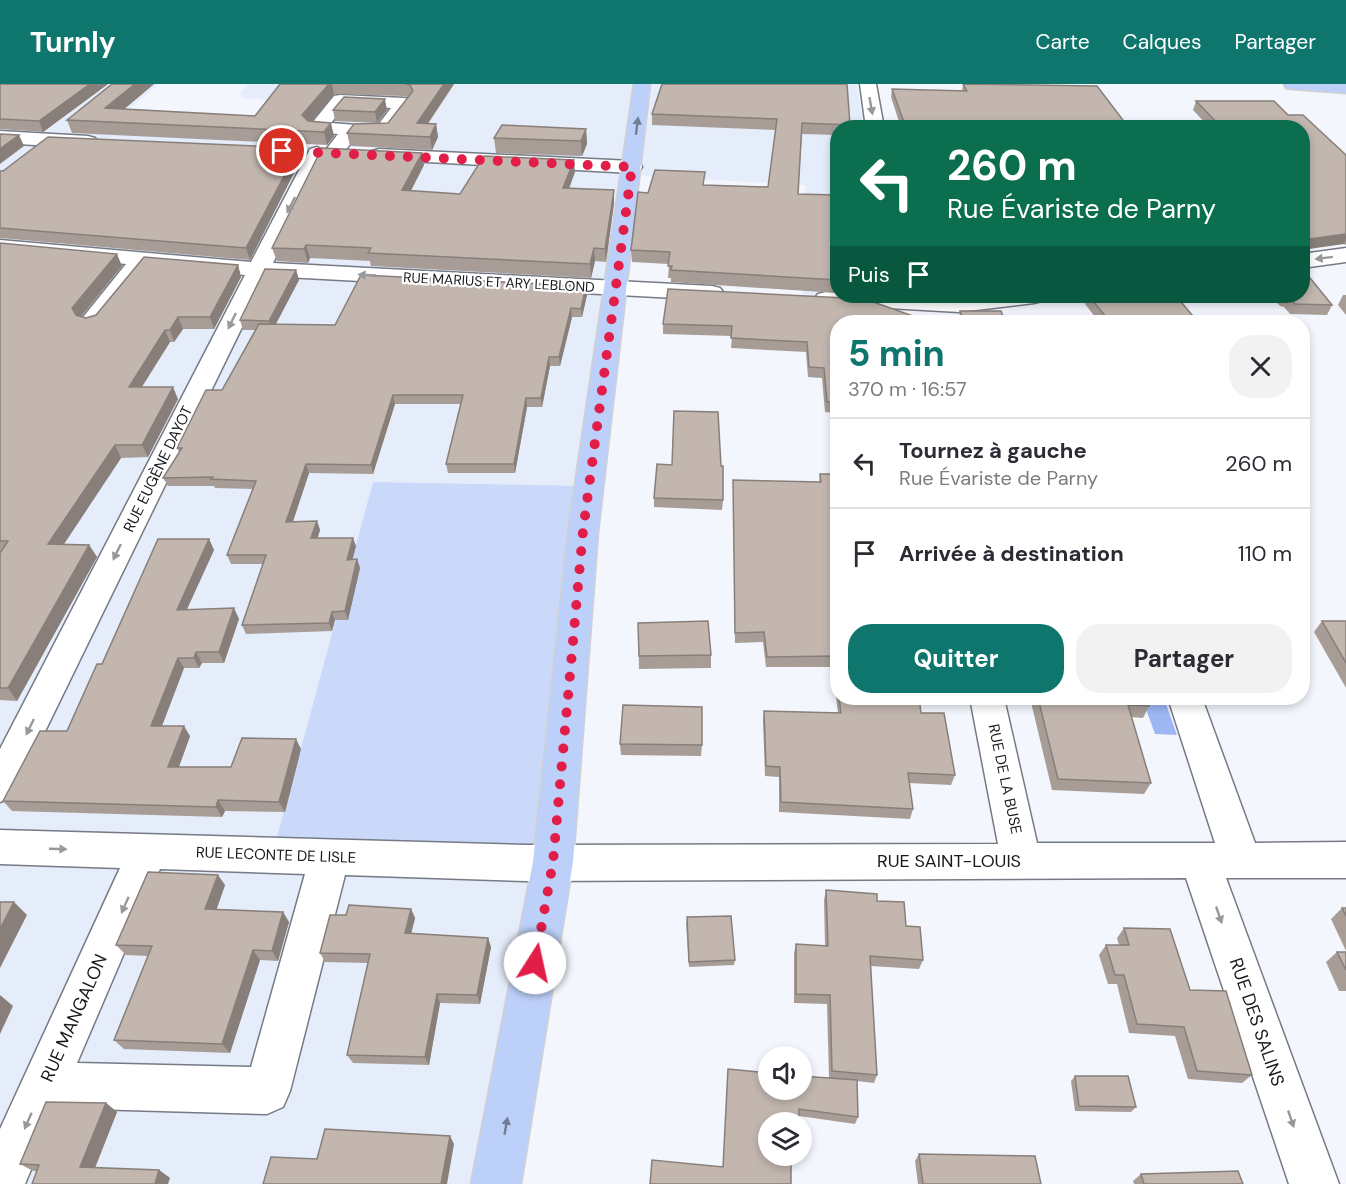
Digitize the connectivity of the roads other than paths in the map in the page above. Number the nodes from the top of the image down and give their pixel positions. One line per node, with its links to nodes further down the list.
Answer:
1 (642, 84): 14 (main road, one-way to 1)
2 (867, 84): 6 (street, one-way to 6)
3 (1292, 84): 4 (main road)
4 (1346, 88)
5 (74, 120): 9 (street)
6 (874, 120)
7 (351, 129): 12 (street, RUE EUGÈNE DAYOT)
8 (0, 137): 9 (street)
9 (49, 140): 10 (street); 13 (street)
10 (109, 143)
11 (296, 152): 12 (street)
12 (325, 153): 14 (street); 19 (street, RUE EUGÈNE DAYOT, one-way to 19)
13 (24, 158)
14 (632, 167): 20 (main road)
15 (0, 246): 17 (street, RUE MARIUS ET ARY LEBLOND)
16 (1346, 255): 18 (street, one-way to 18)
17 (141, 260): 19 (street, RUE MARIUS ET ARY LEBLOND); 27 (street)
18 (1310, 260)
19 (258, 269): 20 (street, RUE MARIUS ET ARY LEBLOND, one-way to 19); 30 (street, RUE EUGÈNE DAYOT, one-way to 30)
20 (616, 288): 21 (street, RUE MARIUS ET ARY LEBLOND); 37 (main road)
21 (732, 294)
22 (803, 297): 23 (street)
23 (830, 300)
24 (864, 303): 26 (street)
25 (976, 303): 26 (street)
26 (905, 307)
27 (92, 321)
28 (989, 705): 34 (street, RUE DE LA BUSE)
29 (1187, 705): 35 (street, RUE DES SALINS)
30 (0, 786)
31 (0, 847): 32 (street, RUE LECONTE DE LISLE, one-way to 32)
32 (148, 851): 33 (street, RUE LECONTE DE LISLE); 38 (street, RUE MANGALON, one-way to 38)
33 (330, 857): 37 (street, RUE LECONTE DE LISLE); 38 (street)
34 (1022, 860): 35 (street, RUE SAINT-LOUIS); 37 (street, RUE SAINT-LOUIS)
35 (1220, 860): 36 (street, RUE SAINT-LOUIS); 41 (street, RUE DES SALINS, one-way to 41)
36 (1346, 860)
37 (553, 862): 40 (main road, one-way to 37)
38 (44, 1085): 39 (street, RUE MANGALON, one-way to 39)
39 (0, 1184)
40 (496, 1184)
41 (1314, 1184)

